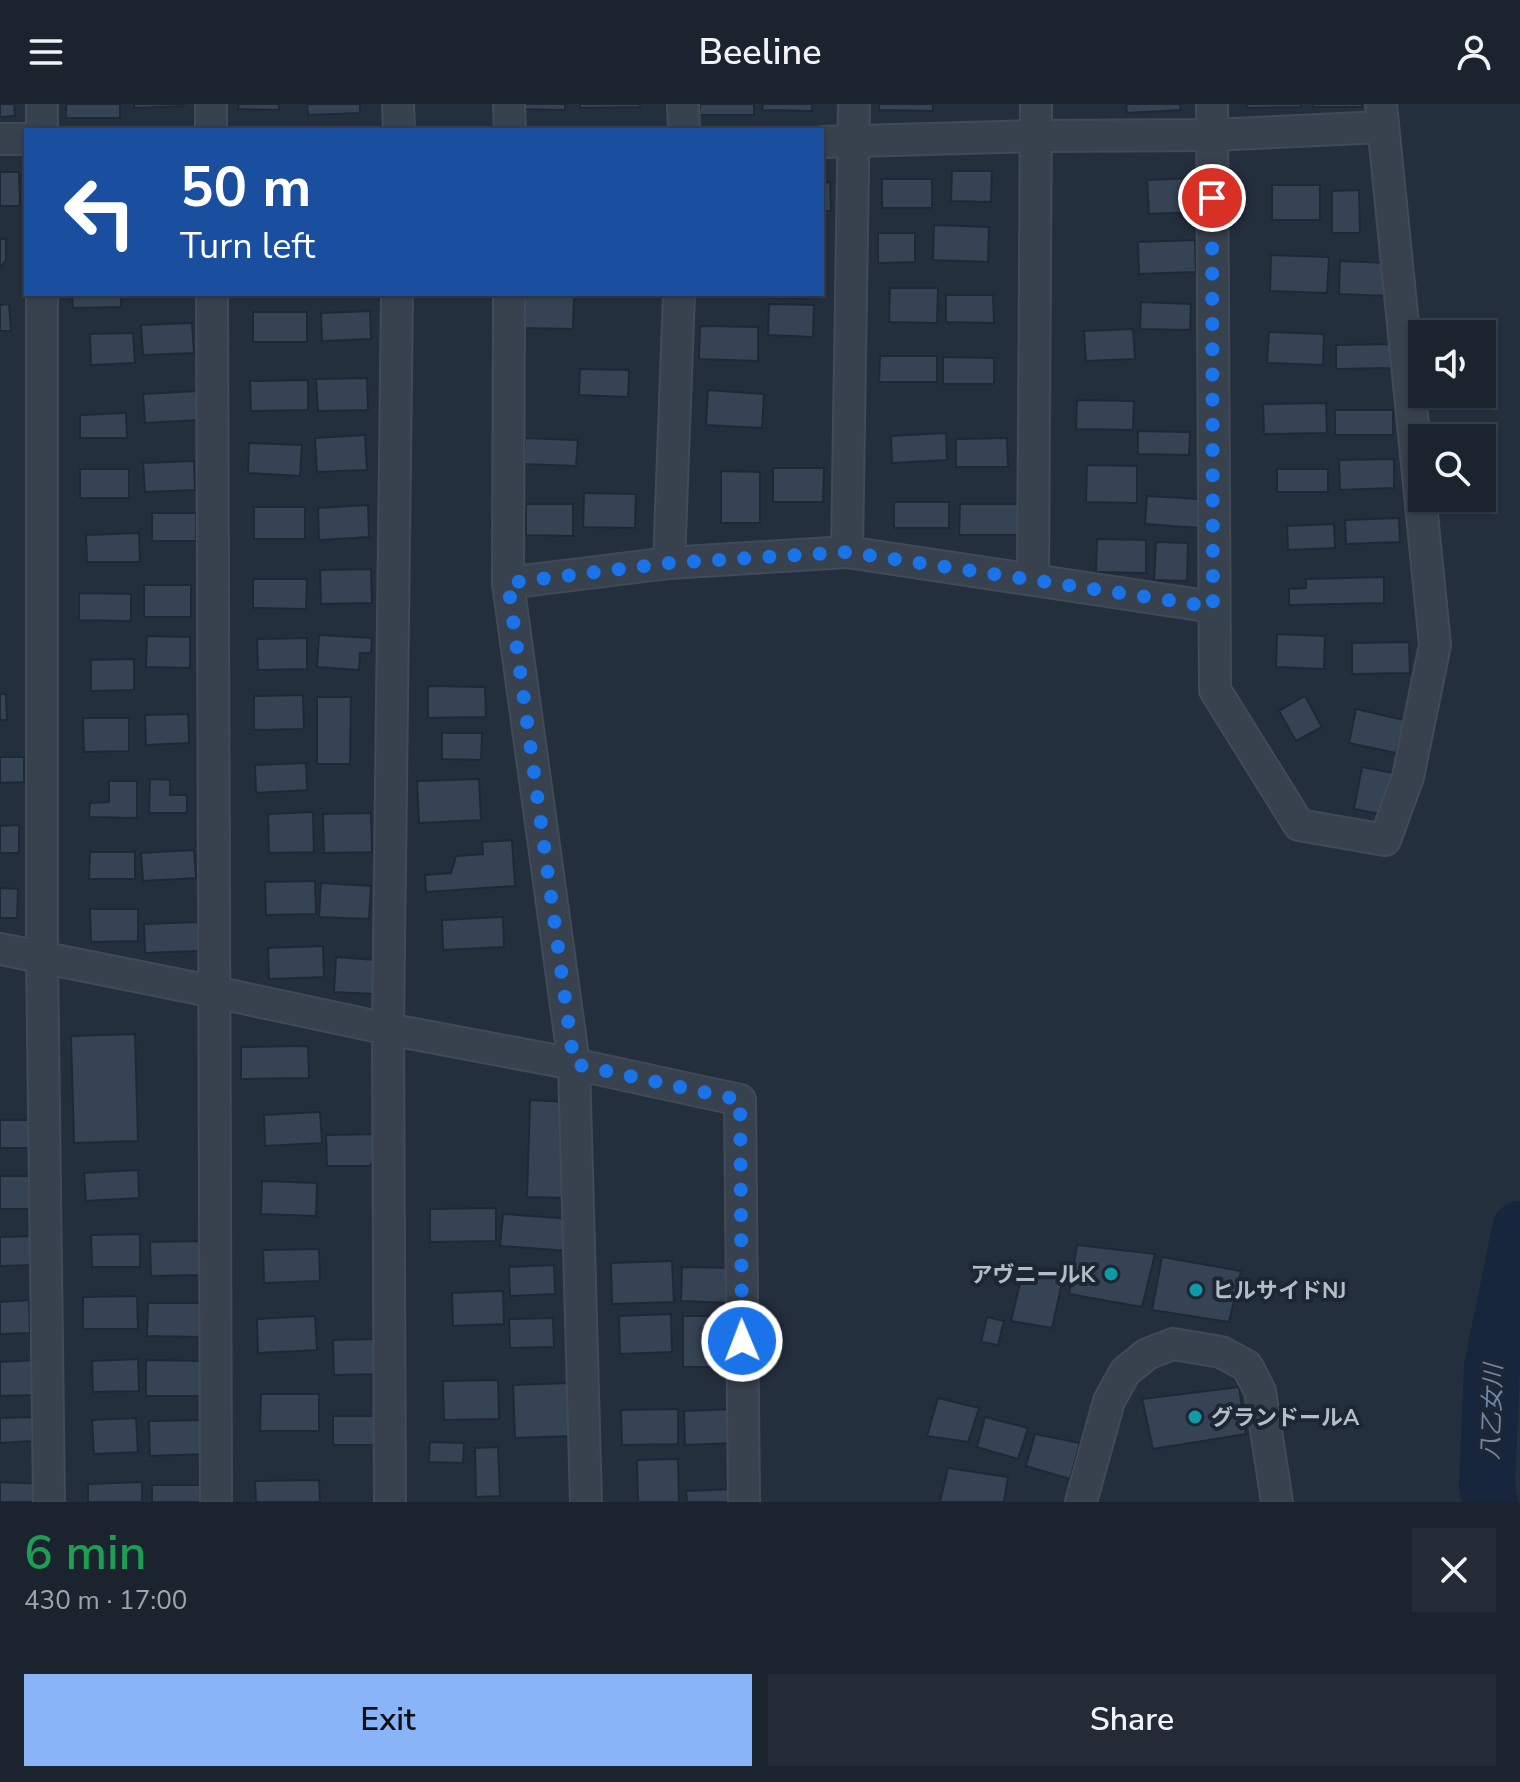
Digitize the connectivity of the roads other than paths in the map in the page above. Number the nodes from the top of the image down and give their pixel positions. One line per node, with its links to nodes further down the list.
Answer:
1 (42, 104): 10 (street)
2 (211, 104): 11 (street)
3 (398, 104): 12 (street)
4 (509, 104): 13 (street)
5 (683, 104): 14 (street)
6 (854, 104): 19 (street)
7 (1036, 104): 16 (street)
8 (1212, 104): 15 (street)
9 (1382, 116): 15 (street); 30 (street)
10 (42, 128)
11 (211, 128)
12 (399, 128)
13 (510, 128)
14 (684, 128)
15 (1212, 135): 16 (street); 30 (street)
16 (1036, 136): 19 (street); 28 (street)
17 (0, 139): 18 (street)
18 (24, 139)
19 (854, 141): 20 (street); 26 (street)
20 (824, 142)
21 (42, 296): 32 (street)
22 (212, 296): 33 (street)
23 (397, 296): 34 (street)
24 (509, 296): 29 (street)
25 (679, 296): 27 (street)
26 (847, 552): 27 (street); 28 (street)
27 (669, 563): 29 (street)
28 (1033, 579): 30 (street)
29 (508, 583): 35 (street)
30 (1213, 607)
31 (0, 949): 32 (street)
32 (42, 956): 33 (street); 36 (street)
33 (215, 992): 34 (street); 37 (street)
34 (388, 1029): 35 (street); 38 (street)
35 (574, 1064): 39 (street); 40 (street)
36 (49, 1502)
37 (216, 1502)
38 (390, 1502)
39 (586, 1502)
40 (744, 1502)
41 (1081, 1502): 42 (street)
42 (1277, 1502)

